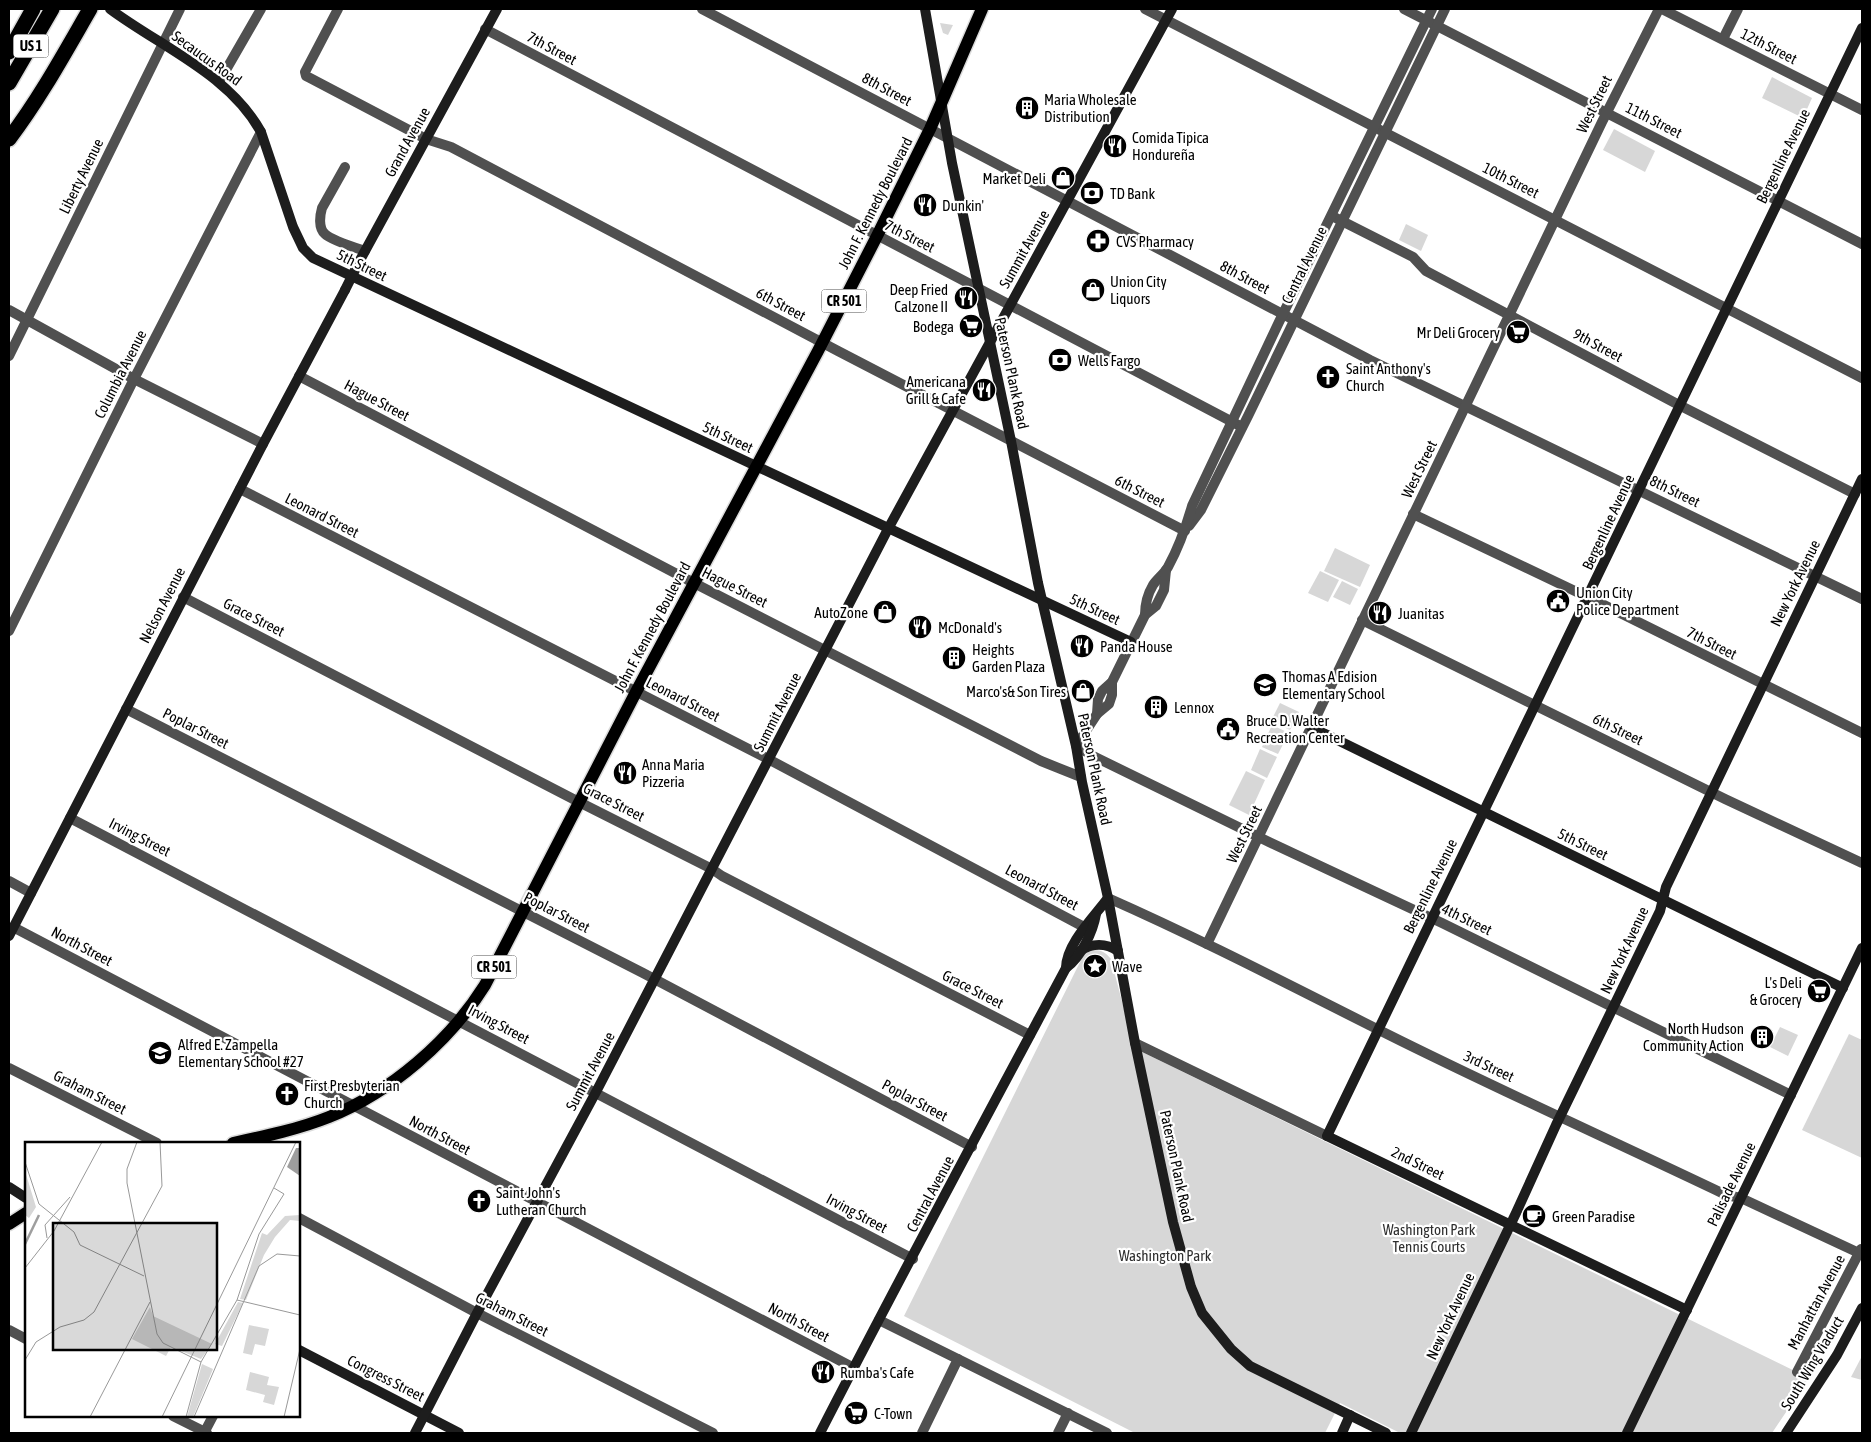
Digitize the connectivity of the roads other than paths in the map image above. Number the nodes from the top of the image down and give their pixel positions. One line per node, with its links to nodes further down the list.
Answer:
1 (33, 9): 26 (highway, US 1)
2 (52, 9): 28 (highway, US 1)
3 (90, 9): 38 (highway)
4 (110, 9): 25 (street, Secaucus Road)
5 (180, 9): 25 (street, Liberty Avenue)
6 (261, 9): 27 (street)
7 (338, 9): 39 (street, 6th Street)
8 (497, 9): 23 (street, Grand Avenue)
9 (702, 9): 34 (street, 8th Street)
10 (925, 9): 30 (street, Paterson Plank Road)
11 (982, 9): 30 (main road, John F. Kennedy Boulevard / CR 501)
12 (1145, 9): 19 (street, 10th Street)
13 (1172, 9): 19 (street, Summit Avenue)
14 (1404, 9): 20 (street, 11th Street)
15 (1432, 9): 20 (street, Central Avenue)
16 (1445, 9): 21 (street, Central Avenue)
17 (1660, 9): 24 (street, 12th Street); 32 (street, West Street)
18 (1738, 9): 24 (street)
19 (1166, 20): 33 (street, 10th Street); 42 (street, Summit Avenue)
20 (1426, 20): 21 (street, 11th Street); 33 (street, Central Avenue)
21 (1437, 26): 32 (street, 11th Street); 36 (street, Central Avenue)
22 (1862, 28): 29 (street, Bergenline Avenue)
23 (486, 29): 39 (street, Grand Avenue); 46 (street, 7th Street)
24 (1723, 39): 29 (street, 12th Street)
25 (162, 44): 27 (street, Secaucus Road); 57 (street, Liberty Avenue)
26 (9, 52)
27 (219, 82): 35 (street, Secaucus Road)
28 (9, 84)
29 (1830, 94): 31 (street, 12th Street); 41 (street, Bergenline Avenue)
30 (942, 102): 34 (main road, John F. Kennedy Boulevard / CR 501); 37 (street, Paterson Plank Road)
31 (1862, 110)
32 (1607, 112): 41 (street, 11th Street); 44 (street, West Street)
33 (1374, 126): 36 (street, 10th Street); 43 (street, Central Avenue)
34 (930, 128): 37 (street, 8th Street); 46 (main road, John F. Kennedy Boulevard / CR 501)
35 (261, 132): 49 (street, Secaucus Road); 64 (street, Columbia Avenue)
36 (1385, 132): 44 (street, 10th Street); 45 (street, Central Avenue)
37 (948, 137): 42 (street, 8th Street); 50 (street, Paterson Plank Road)
38 (9, 139)
39 (426, 139): 48 (street, Grand Avenue); 59 (street, 6th Street)
40 (344, 167): 48 (street)
41 (1778, 201): 47 (street, 11th Street); 53 (street, Bergenline Avenue)
42 (1068, 202): 52 (street, Summit Avenue); 55 (street, 8th Street)
43 (1332, 216): 45 (street, 9th Street); 55 (street, Central Avenue)
44 (1556, 220): 53 (street, 10th Street); 56 (street, West Street)
45 (1342, 221): 56 (street, 9th Street); 58 (street, Central Avenue)
46 (877, 236): 50 (street, 7th Street); 59 (main road, John F. Kennedy Boulevard / CR 501)
47 (1862, 244)
48 (365, 251): 51 (street, Grand Avenue, bridge)
49 (314, 258): 71 (street, 5th Street)
50 (979, 289): 52 (street, 7th Street); 60 (street, Paterson Plank Road)
51 (345, 290): 62 (street, Nelson Avenue)
52 (1010, 304): 60 (street, Summit Avenue); 68 (street, 7th Street)
53 (1726, 309): 63 (street, 10th Street); 65 (street, Bergenline Avenue)
54 (9, 310): 57 (street)
55 (1283, 314): 58 (street, 8th Street); 68 (street, Central Avenue)
56 (1510, 315): 65 (street, 9th Street); 66 (street, West Street)
57 (27, 320): 61 (street, Liberty Avenue); 64 (street)
58 (1295, 320): 66 (street, 8th Street); 68 (street, Central Avenue)
59 (822, 343): 67 (street, 6th Street); 71 (main road, John F. Kennedy Boulevard / CR 501)
60 (990, 345): 67 (street, Summit Avenue); 69 (street, Paterson Plank Road)
61 (9, 356)
62 (299, 376): 70 (street, Nelson Avenue); 80 (street, Hague Street)
63 (1862, 378)
64 (134, 379): 70 (street); 86 (street, Columbia Avenue)
65 (1679, 405): 74 (street, Bergenline Avenue); 75 (street, 9th Street)
66 (1467, 406): 74 (street, 8th Street); 76 (street, West Street)
67 (954, 411): 69 (street, 6th Street); 77 (street, Summit Avenue)
68 (1237, 425): 78 (street, Central Avenue)
69 (1011, 441): 78 (street, 6th Street); 84 (street, Paterson Plank Road)
70 (263, 444): 73 (street, Nelson Avenue)
71 (756, 467): 77 (street, 5th Street); 80 (main road, John F. Kennedy Boulevard / CR 501)
72 (1862, 479): 75 (street, New York Avenue)
73 (240, 489): 81 (street, Nelson Avenue); 90 (street, Leonard Street)
74 (1639, 490): 79 (street, 8th Street); 82 (street, Bergenline Avenue)
75 (1855, 494): 79 (street, New York Avenue)
76 (1413, 514): 82 (street, 7th Street); 85 (street, West Street)
77 (888, 529): 84 (street, 5th Street); 88 (street, Summit Avenue)
78 (1185, 531): 87 (street, Central Avenue)
79 (1815, 576): 83 (street, 8th Street); 89 (street, New York Avenue)
80 (694, 583): 88 (street, Hague Street); 90 (main road, John F. Kennedy Boulevard / CR 501)
81 (183, 597): 92 (street, Nelson Avenue); 99 (street, Grace Street)
82 (1588, 598): 89 (street, 7th Street); 91 (street, Bergenline Avenue)
83 (1862, 599)
84 (1042, 602): 87 (street, 5th Street); 95 (street, Paterson Plank Road)
85 (1362, 620): 91 (street, 6th Street); 93 (street, West Street)
86 (9, 631)
87 (1131, 642): 95 (street, Central Avenue)
88 (826, 650): 96 (street, Summit Avenue); 97 (street, Hague Street)
89 (1763, 685): 94 (street, 7th Street); 98 (street, New York Avenue)
90 (636, 692): 96 (street, Leonard Street); 99 (main road, John F. Kennedy Boulevard / CR 501)
91 (1535, 705): 98 (street, 6th Street); 100 (street, Bergenline Avenue)
92 (126, 709): 101 (street, Nelson Avenue); 109 (street, Poplar Street)
93 (1310, 727): 100 (street, 5th Street); 102 (street, West Street)
94 (1862, 733)
95 (1076, 746): 97 (street, Paterson Plank Road); 102 (street, 4th Street)
96 (770, 760): 104 (street, Summit Avenue); 112 (street, Leonard Street)
97 (1081, 777): 107 (street, Paterson Plank Road)
98 (1711, 792): 103 (street, 6th Street); 108 (street, New York Avenue)
99 (579, 802): 104 (street, Grace Street); 109 (main road, John F. Kennedy Boulevard / CR 501)
100 (1483, 811): 108 (street, 5th Street); 111 (street, Bergenline Avenue)
101 (70, 818): 106 (street, Nelson Avenue); 122 (street, Irving Street)
102 (1259, 837): 111 (street, 4th Street); 114 (street, West Street)
103 (1862, 863)
104 (712, 869): 119 (street, Summit Avenue); 124 (street, Grace Street)
105 (9, 881): 106 (street)
106 (31, 893): 113 (street, Nelson Avenue)
107 (1108, 898): 110 (street, Central Avenue); 114 (street, 3rd Street); 117 (street, Paterson Plank Road)
108 (1663, 900): 120 (street, 5th Street); 121 (street, New York Avenue)
109 (523, 911): 119 (street, Poplar Street); 122 (main road, John F. Kennedy Boulevard / CR 501)
110 (1096, 914): 112 (street, Central Avenue); 116 (street, Central Avenue)
111 (1431, 918): 121 (street, 4th Street); 123 (street, Bergenline Avenue)
112 (1084, 926): 118 (street, Central Avenue)
113 (11, 931): 129 (street, North Street)
114 (1207, 944): 123 (street, 3rd Street)
115 (1862, 948): 120 (street, Palisade Avenue)
116 (1080, 951): 117 (street); 118 (street, Central Avenue)
117 (1118, 951): 125 (street, Paterson Plank Road)
118 (1066, 968): 124 (street, Central Avenue)
119 (655, 979): 127 (street, Summit Avenue); 134 (street, Poplar Street)
120 (1843, 988): 128 (street, Palisade Avenue)
121 (1613, 1009): 128 (street, 4th Street); 130 (street, New York Avenue)
122 (460, 1020): 127 (street, Irving Street); 129 (main road, John F. Kennedy Boulevard / CR 501)
123 (1378, 1029): 130 (street, 3rd Street); 131 (street, Bergenline Avenue)
124 (1030, 1035): 134 (street, Central Avenue)
125 (1135, 1044): 131 (street, 2nd Street); 157 (street, Paterson Plank Road)
126 (9, 1068): 132 (street, Graham Street)
127 (596, 1092): 138 (street, Summit Avenue); 144 (street, Irving Street)
128 (1791, 1095): 137 (street, Palisade Avenue)
129 (354, 1106): 133 (main road, John F. Kennedy Boulevard / CR 501); 138 (street, North Street)
130 (1560, 1117): 137 (street, 3rd Street); 142 (street, New York Avenue)
131 (1328, 1136): 142 (street, 2nd Street)
132 (156, 1142)
133 (237, 1142)
134 (972, 1147): 144 (street, Central Avenue)
135 (9, 1186): 136 (street)
136 (25, 1197)
137 (1741, 1198): 143 (street, 3rd Street); 146 (street, Palisade Avenue)
138 (537, 1202): 147 (street, Summit Avenue); 153 (street, North Street)
139 (25, 1214): 141 (main road)
140 (300, 1219): 147 (street, Graham Street)
141 (9, 1224)
142 (1511, 1224): 146 (street, 2nd Street); 170 (street, New York Avenue)
143 (1861, 1250): 154 (street, Manhattan Avenue)
144 (913, 1259): 148 (street, Central Avenue)
145 (1862, 1308): 172 (street, South Wing Viaduct)
146 (1687, 1310): 171 (street, Palisade Avenue)
147 (477, 1312): 156 (street, Summit Avenue); 163 (street, Graham Street)
148 (879, 1320): 152 (street); 153 (street, Central Avenue)
149 (9, 1330): 150 (street)
150 (25, 1338)
151 (300, 1351): 156 (street, Congress Street)
152 (958, 1359): 155 (street); 165 (street)
153 (854, 1368): 164 (street, Central Avenue)
154 (1797, 1372)
155 (1068, 1414): 166 (street); 167 (street)
156 (424, 1415): 161 (street, Summit Avenue); 162 (street, Congress Street)
157 (1350, 1415): 168 (street); 169 (street, Paterson Plank Road)
158 (175, 1417): 160 (street)
159 (213, 1417): 160 (street)
160 (205, 1433)
161 (415, 1433)
162 (459, 1433)
163 (713, 1433)
164 (820, 1433)
165 (922, 1433)
166 (1058, 1433)
167 (1107, 1433)
168 (1342, 1433)
169 (1386, 1433)
170 (1411, 1433)
171 (1627, 1433)
172 (1786, 1433)

